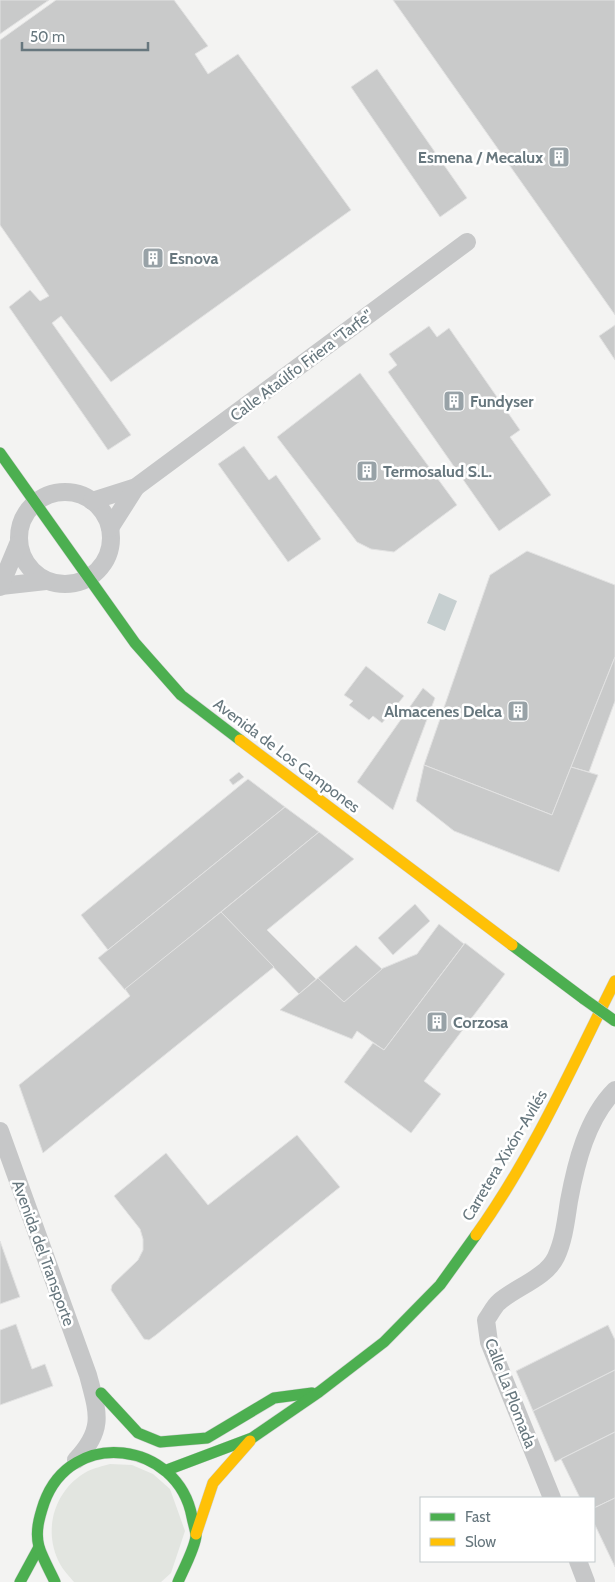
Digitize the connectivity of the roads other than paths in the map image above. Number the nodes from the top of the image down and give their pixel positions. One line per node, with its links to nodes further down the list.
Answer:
1 (467, 242): 3 (street, Calle Ataúlfo Friera "Tarfe")
2 (0, 453): 5 (main road, Avenida de Los Campones)
3 (136, 488): 4 (street, Calle Ataúlfo Friera "Tarfe"); 6 (street, Calle Ataúlfo Friera "Tarfe")
4 (92, 501): 5 (street); 6 (street)
5 (35, 502): 7 (street); 8 (main road, Avenida de Los Campones)
6 (110, 528): 8 (street)
7 (18, 544): 9 (street); 10 (street)
8 (89, 578): 9 (street); 12 (main road, Avenida de Los Campones, bridge)
9 (46, 581): 10 (street)
10 (0, 586)
11 (615, 981): 16 (main road, Carretera Xixón-Avilés)
12 (615, 1021)
13 (615, 1090): 22 (street, Calle La Plomada)
14 (0, 1130): 15 (street, Avenida del Transporte)
15 (88, 1375): 17 (street); 20 (street)
16 (318, 1392): 17 (main road); 18 (main road, Carretera Xixón-Avilés)
17 (101, 1394): 19 (street)
18 (252, 1438): 21 (main road, Carretera Xixón-Avilés); 23 (main road, Carretera Xixón-Avilés)
19 (132, 1453): 20 (main road); 21 (main road)
20 (68, 1468): 24 (main road)
21 (167, 1470): 23 (main road)
22 (552, 1497)
23 (196, 1536): 28 (main road, Carretera Xixón-Avilés)
24 (39, 1547): 26 (main road); 27 (main road)
25 (578, 1562): 29 (street)
26 (20, 1582)
27 (55, 1582)
28 (178, 1582)
29 (586, 1582)

